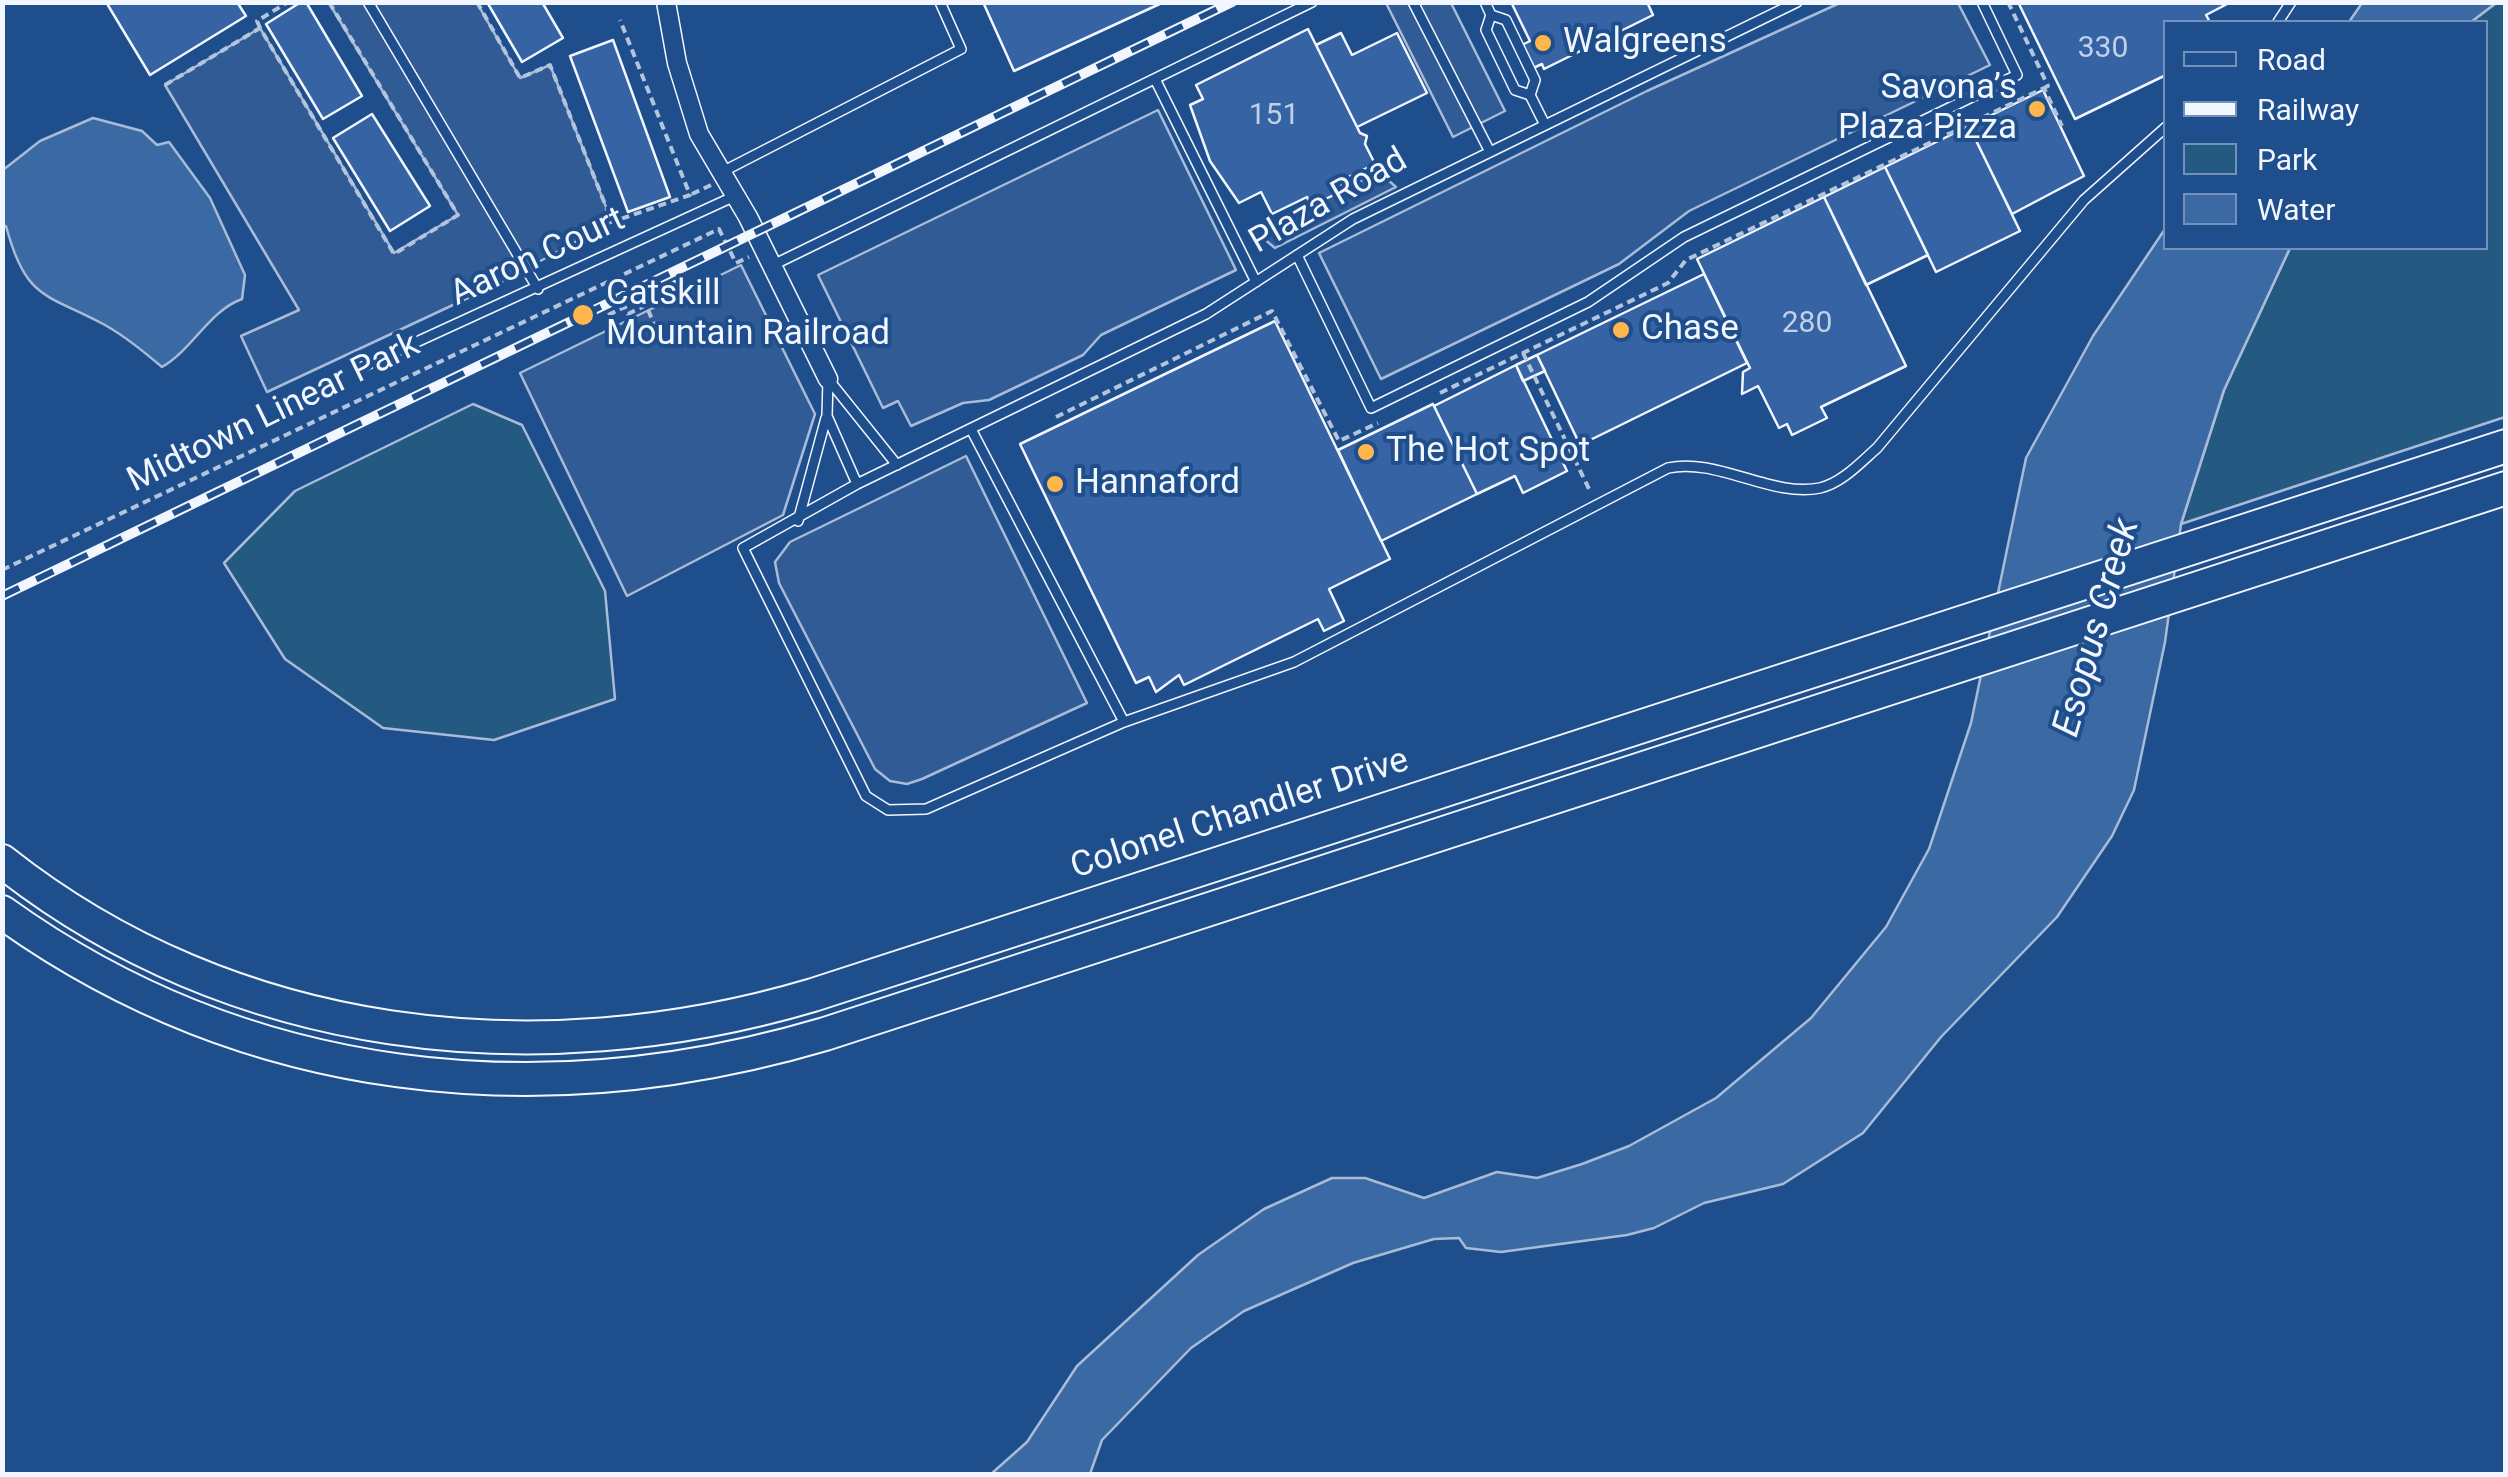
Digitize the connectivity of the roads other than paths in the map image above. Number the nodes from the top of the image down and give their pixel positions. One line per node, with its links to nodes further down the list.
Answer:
1 (368, 2): 20 (lane)
2 (666, 2): 15 (street)
3 (940, 2): 15 (lane)
4 (1312, 2): 10 (lane)
5 (1414, 2): 14 (lane)
6 (1485, 2): 9 (lane)
7 (1797, 2): 12 (lane, Plaza Road)
8 (1982, 2): 17 (lane)
9 (1491, 15): 11 (lane); 11 (lane)
10 (1155, 79): 18 (lane); 19 (lane)
11 (1530, 95): 12 (lane)
12 (1545, 125): 14 (lane, Plaza Road)
13 (2163, 130): 30 (lane)
14 (1490, 152): 17 (lane, Plaza Road)
15 (720, 173): 16 (street)
16 (735, 196): 18 (street); 20 (lane, Aaron Court)
17 (1297, 255): 19 (lane, Plaza Road)
18 (769, 257): 22 (street)
19 (1256, 282): 24 (lane, Plaza Road)
20 (538, 289): 21 (lane, Aaron Court)
21 (362, 368)
22 (828, 379): 23 (lane); 26 (lane)
23 (827, 416): 27 (lane); 29 (lane)
24 (970, 429): 26 (lane, Plaza Road); 30 (lane)
25 (2506, 446): 31 (highway, Colonel Chandler Drive)
26 (897, 465): 27 (lane, Plaza Road)
27 (857, 484): 29 (lane, Plaza Road)
28 (2506, 488): 32 (highway)
29 (798, 521): 30 (lane, Plaza Road)
30 (1124, 722)
31 (2, 861)
32 (2, 912)

